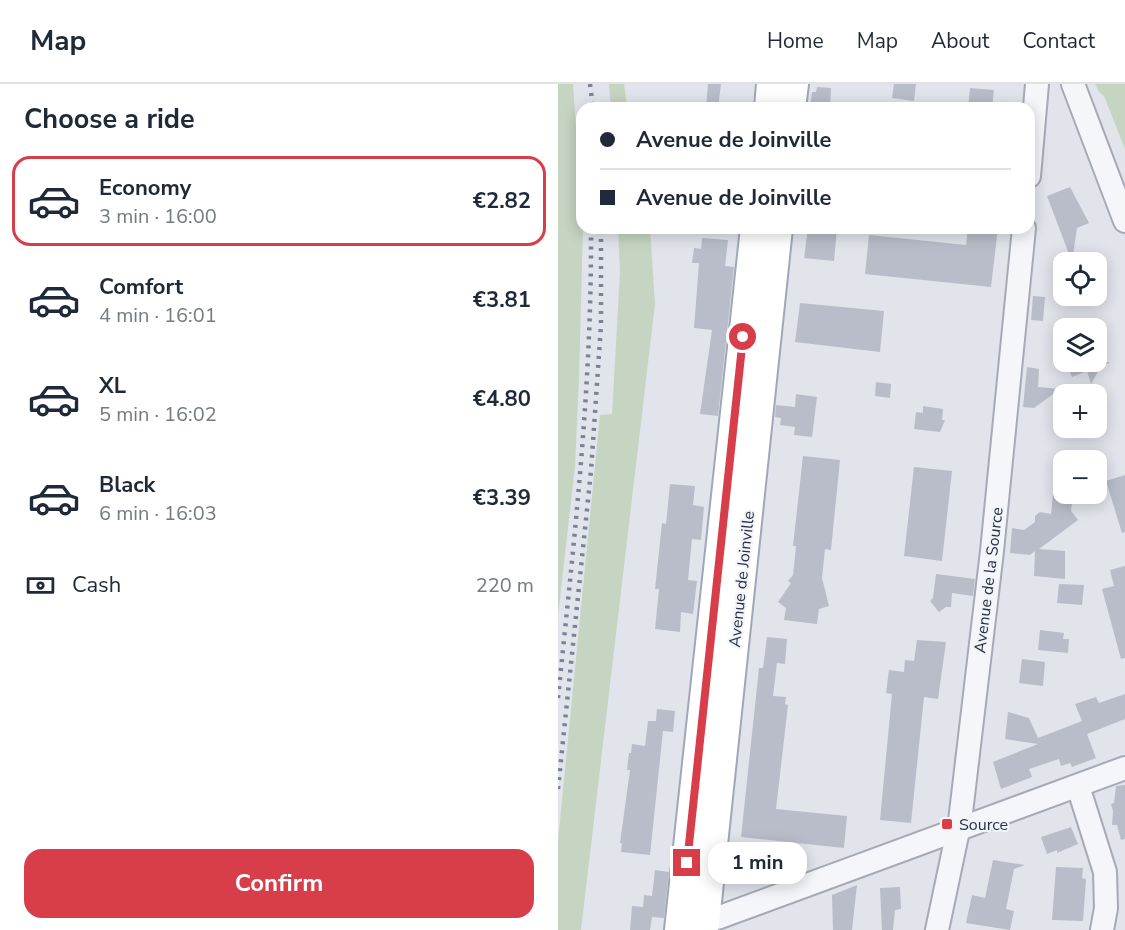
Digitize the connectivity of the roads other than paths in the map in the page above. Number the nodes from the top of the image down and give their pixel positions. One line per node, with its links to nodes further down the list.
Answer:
1 (771, 84): 5 (main road)
2 (794, 84): 6 (main road)
3 (1038, 86): 7 (street)
4 (1073, 87): 8 (street)
5 (770, 102)
6 (792, 102)
7 (1035, 116)
8 (1125, 221)
9 (754, 234): 15 (main road, Avenue de Joinville)
10 (777, 234): 15 (main road, Avenue de Joinville)
11 (1023, 234): 14 (street, Avenue de la Source)
12 (1125, 768): 13 (street)
13 (1078, 786): 14 (street); 17 (street)
14 (959, 830): 15 (street); 16 (street, Avenue de la Source)
15 (692, 925)
16 (938, 930)
17 (1102, 930)

